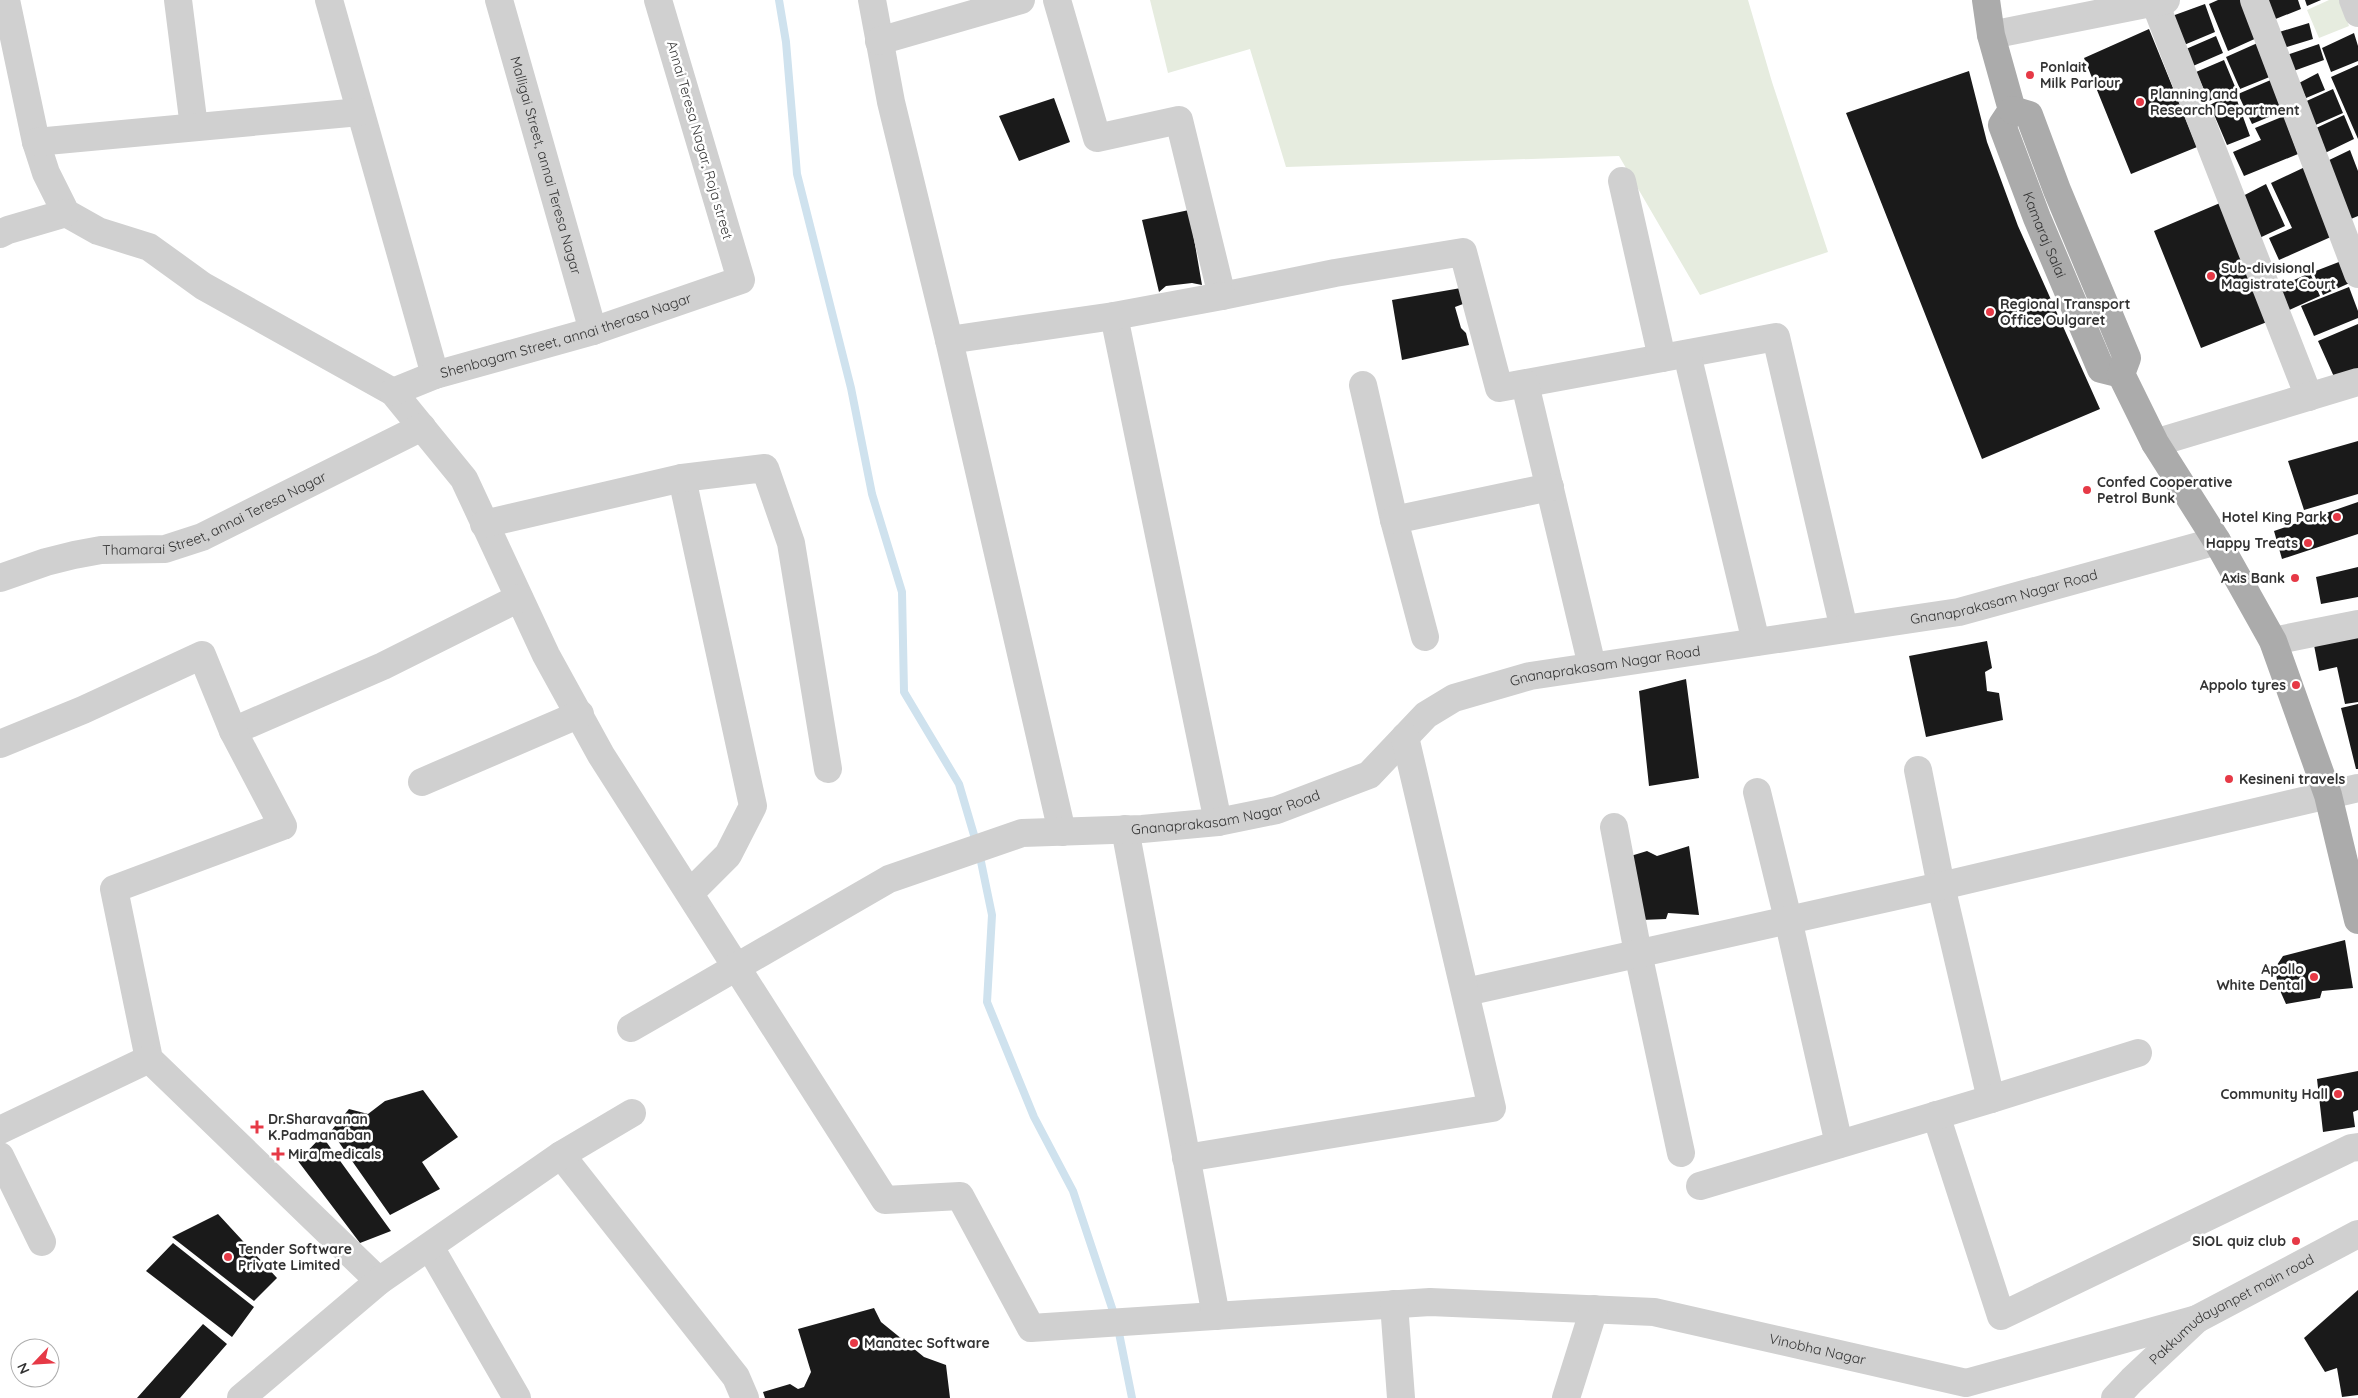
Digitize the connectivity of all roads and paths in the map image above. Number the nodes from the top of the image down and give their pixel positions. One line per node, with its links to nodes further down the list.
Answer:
1 (6, 0): 18 (street)
2 (178, 0): 17 (street)
3 (328, 0): 16 (street)
4 (499, 0): 26 (street, Malligai Street, annai Teresa Nagar)
5 (658, 0): 23 (street, Annai Teresa Nagar, Roja street)
6 (872, 0): 15 (street)
7 (1021, 0): 15 (street)
8 (1057, 0): 24 (street)
9 (1986, 0): 14 (main road, Kamaraj Salai)
10 (2254, 0): 22 (street)
11 (2353, 0): 13 (street)
12 (2160, 2): 14 (street); 34 (street)
13 (2358, 13)
14 (1991, 36): 36 (main road, Kamaraj Salai)
15 (879, 40): 27 (street)
16 (360, 112): 17 (street); 29 (street)
17 (194, 127): 18 (street)
18 (36, 142): 20 (street)
19 (1622, 181): 28 (street)
20 (66, 213): 21 (street); 33 (street)
21 (0, 234)
22 (2358, 274)
23 (741, 280): 26 (street, Shenbagam Street, annai therasa Nagar)
24 (1222, 296): 25 (street); 31 (street)
25 (1114, 316): 27 (street); 60 (street)
26 (593, 331): 29 (street, Shenbagam Street, annai therasa Nagar)
27 (950, 340): 63 (street)
28 (1674, 356): 31 (street); 45 (street); 48 (street)
29 (435, 375): 33 (street, Shenbagam Street, annai therasa Nagar)
30 (2358, 382): 34 (street)
31 (1525, 384): 38 (street)
32 (1363, 385): 39 (street)
33 (393, 392): 35 (street)
34 (2309, 397): 36 (street)
35 (422, 427): 40 (street); 42 (street, Thamarai Street, annai Teresa Nagar)
36 (2155, 443): 41 (main road, Kamaraj Salai)
37 (682, 478): 40 (street); 54 (street); 65 (street)
38 (1550, 487): 39 (street); 49 (street)
39 (1394, 520): 46 (street)
40 (484, 524): 43 (street)
41 (2217, 541): 45 (street, Gnanaprakasam Nagar Road); 47 (main road, Kamaraj Salai)
42 (0, 578)
43 (519, 598): 50 (street); 51 (street)
44 (2358, 624): 47 (street)
45 (1844, 629): 48 (street, Gnanaprakasam Nagar Road)
46 (1425, 637)
47 (2273, 641): 59 (main road, Kamaraj Salai)
48 (1756, 642): 49 (street, Gnanaprakasam Nagar Road)
49 (1592, 666): 52 (street, Gnanaprakasam Nagar Road)
50 (580, 714): 56 (street); 65 (street)
51 (233, 731): 53 (street); 73 (street)
52 (1405, 737): 60 (street, Gnanaprakasam Nagar Road); 70 (street)
53 (0, 744)
54 (828, 769)
55 (1918, 770): 64 (street)
56 (422, 782)
57 (2358, 788): 59 (street)
58 (1757, 792): 66 (street)
59 (2328, 795): 64 (street); 67 (main road, Kamaraj Salai)
60 (1218, 822): 62 (street, Gnanaprakasam Nagar Road)
61 (1614, 827): 68 (street)
62 (1125, 830): 63 (street, Gnanaprakasam Nagar Road); 83 (street)
63 (1062, 832): 69 (street, Gnanaprakasam Nagar Road)
64 (1941, 886): 66 (street); 74 (street)
65 (690, 893): 69 (street)
66 (1788, 919): 68 (street); 78 (street)
67 (2358, 920)
68 (1638, 953): 70 (street); 80 (street)
69 (736, 967): 71 (street, Gnanaprakasam Nagar Road); 91 (street, Vinobha Nagar)
70 (1466, 992): 83 (street)
71 (631, 1028)
72 (2138, 1052): 74 (street)
73 (149, 1059): 77 (street); 88 (street)
74 (1991, 1099): 76 (street)
75 (632, 1114): 81 (street)
76 (1936, 1116): 78 (street); 79 (street)
77 (0, 1130)
78 (1839, 1144): 84 (street)
79 (2358, 1147)
80 (1681, 1153)
81 (561, 1155): 87 (street); 95 (street)
82 (0, 1156): 86 (street)
83 (1186, 1158): 91 (street)
84 (1700, 1186)
85 (2358, 1234): 92 (street, Pakkumudayanpet main road)
86 (42, 1242)
87 (430, 1247): 88 (street); 94 (street)
88 (379, 1281): 93 (street)
89 (1394, 1304): 90 (street, Vinobha Nagar); 91 (street, Vinobha Nagar); 96 (street)
90 (1594, 1309): 92 (street, Vinobha Nagar); 97 (street)
91 (1216, 1316)
92 (2197, 1319): 98 (street, Pakkumudayanpet main road)
93 (241, 1398)
94 (517, 1398)
95 (745, 1398)
96 (1400, 1398)
97 (1566, 1398)
98 (2115, 1398)

